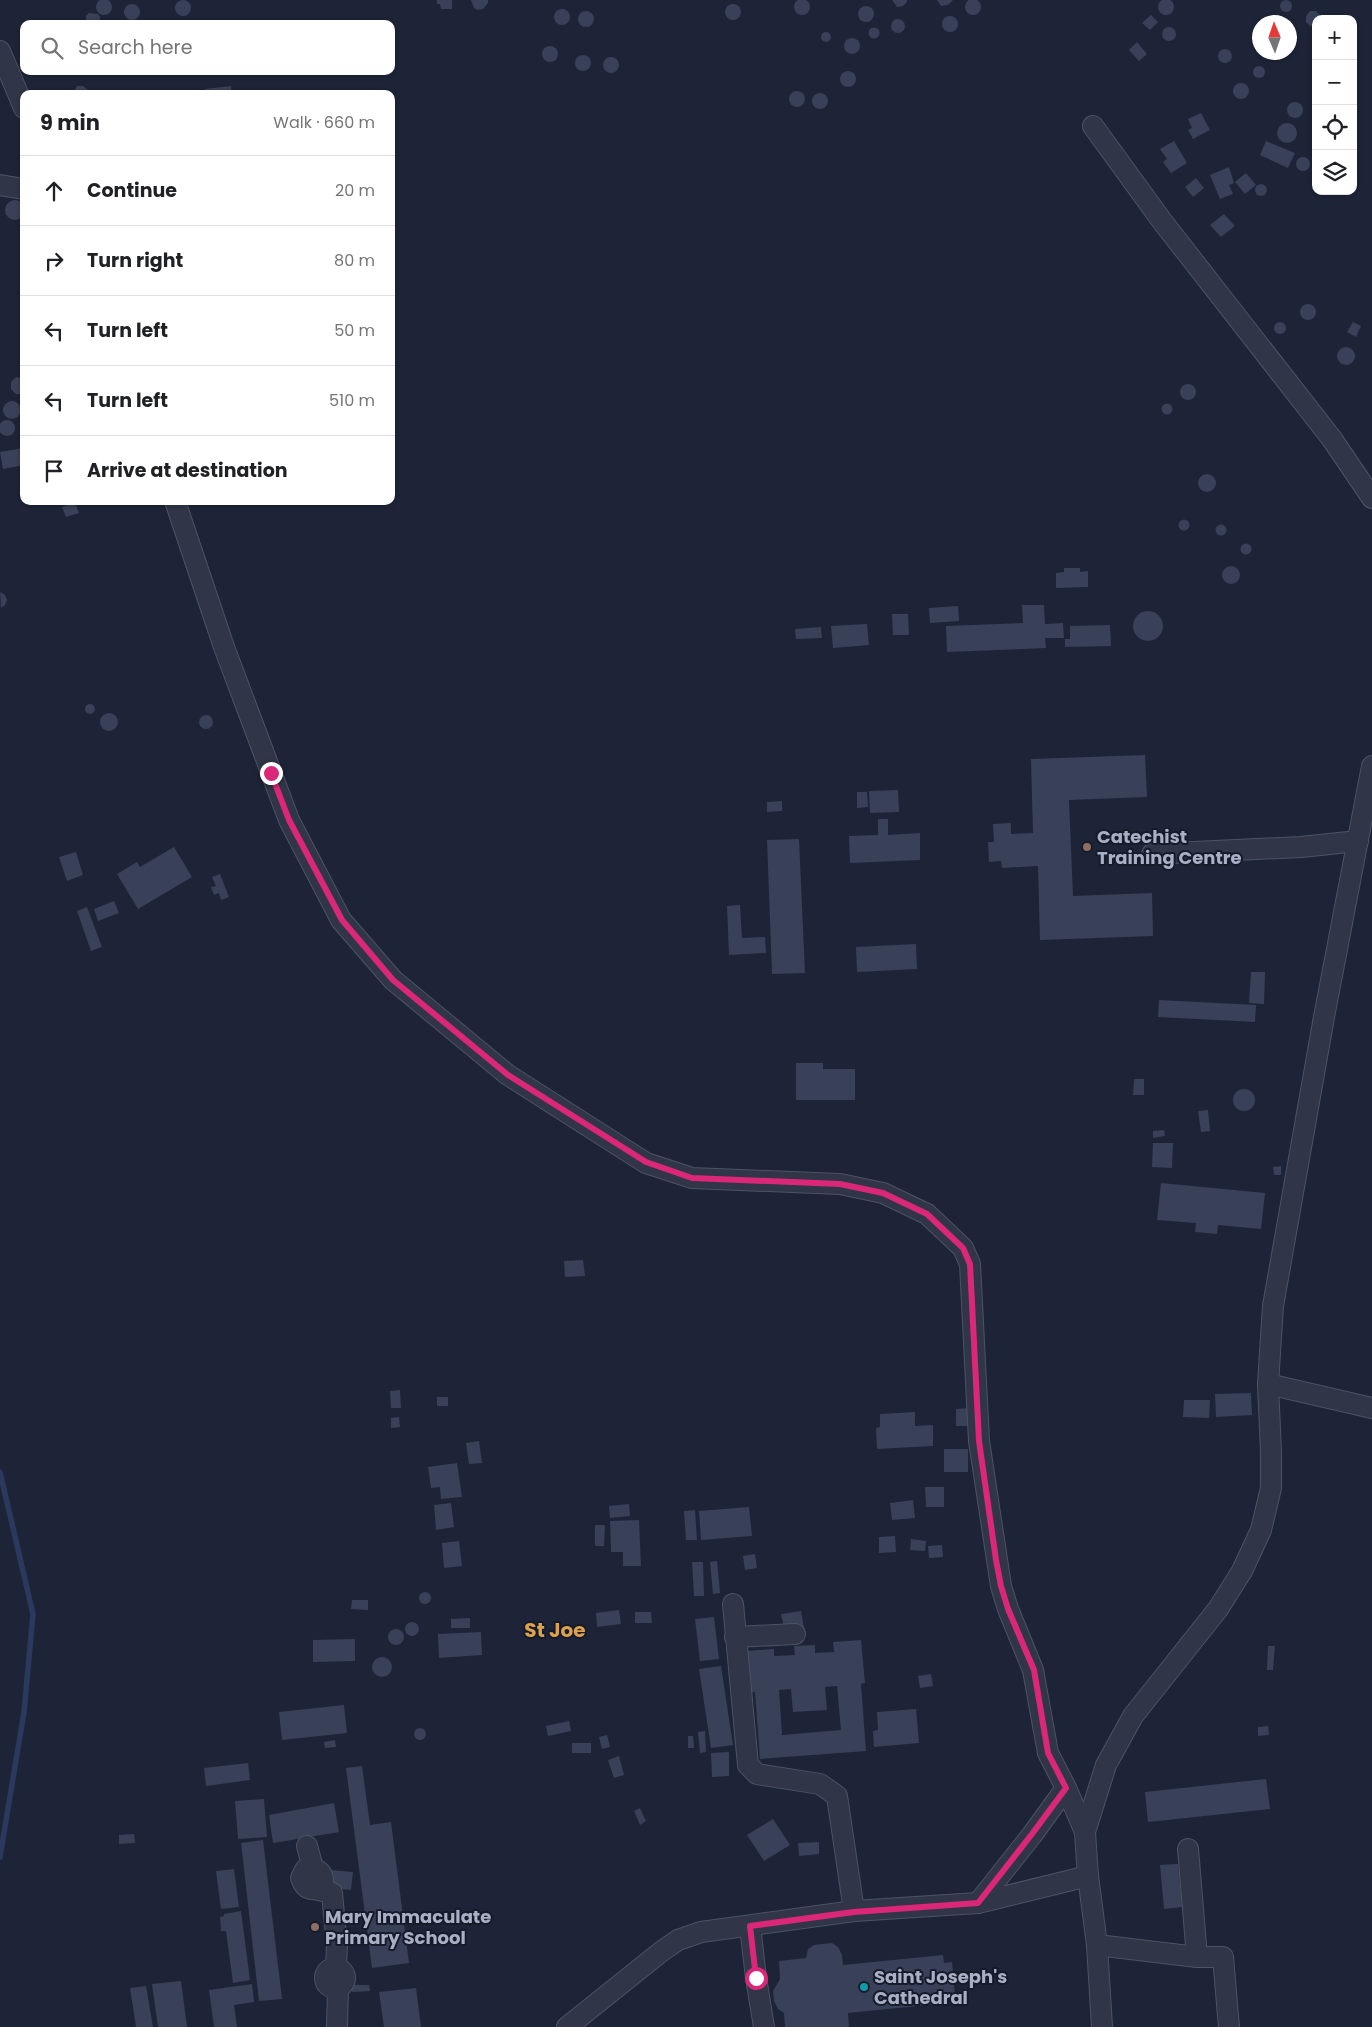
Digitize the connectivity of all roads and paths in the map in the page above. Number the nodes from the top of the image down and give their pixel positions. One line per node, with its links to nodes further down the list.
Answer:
1 (0, 51): 2 (street)
2 (20, 98)
3 (1093, 126): 6 (street)
4 (0, 185): 5 (street)
5 (20, 188)
6 (1372, 498)
7 (176, 505): 16 (street)
8 (1372, 766): 9 (street)
9 (1358, 842): 10 (street); 11 (street)
10 (1152, 854)
11 (1268, 1384): 12 (street); 17 (street)
12 (1372, 1408)
13 (733, 1604): 15 (street)
14 (795, 1634): 15 (street)
15 (735, 1637): 22 (street)
16 (1066, 1788): 17 (street); 21 (street)
17 (1085, 1832): 20 (street)
18 (307, 1846): 26 (street)
19 (1188, 1849): 25 (street)
20 (1088, 1876): 21 (street); 24 (street)
21 (978, 1903): 22 (street)
22 (854, 1912): 23 (street)
23 (750, 1926): 27 (street); 28 (street)
24 (1097, 1945): 25 (street); 29 (street)
25 (1197, 1957): 30 (street)
26 (337, 2027)
27 (567, 2027)
28 (764, 2027)
29 (1102, 2027)
30 (1229, 2027)

